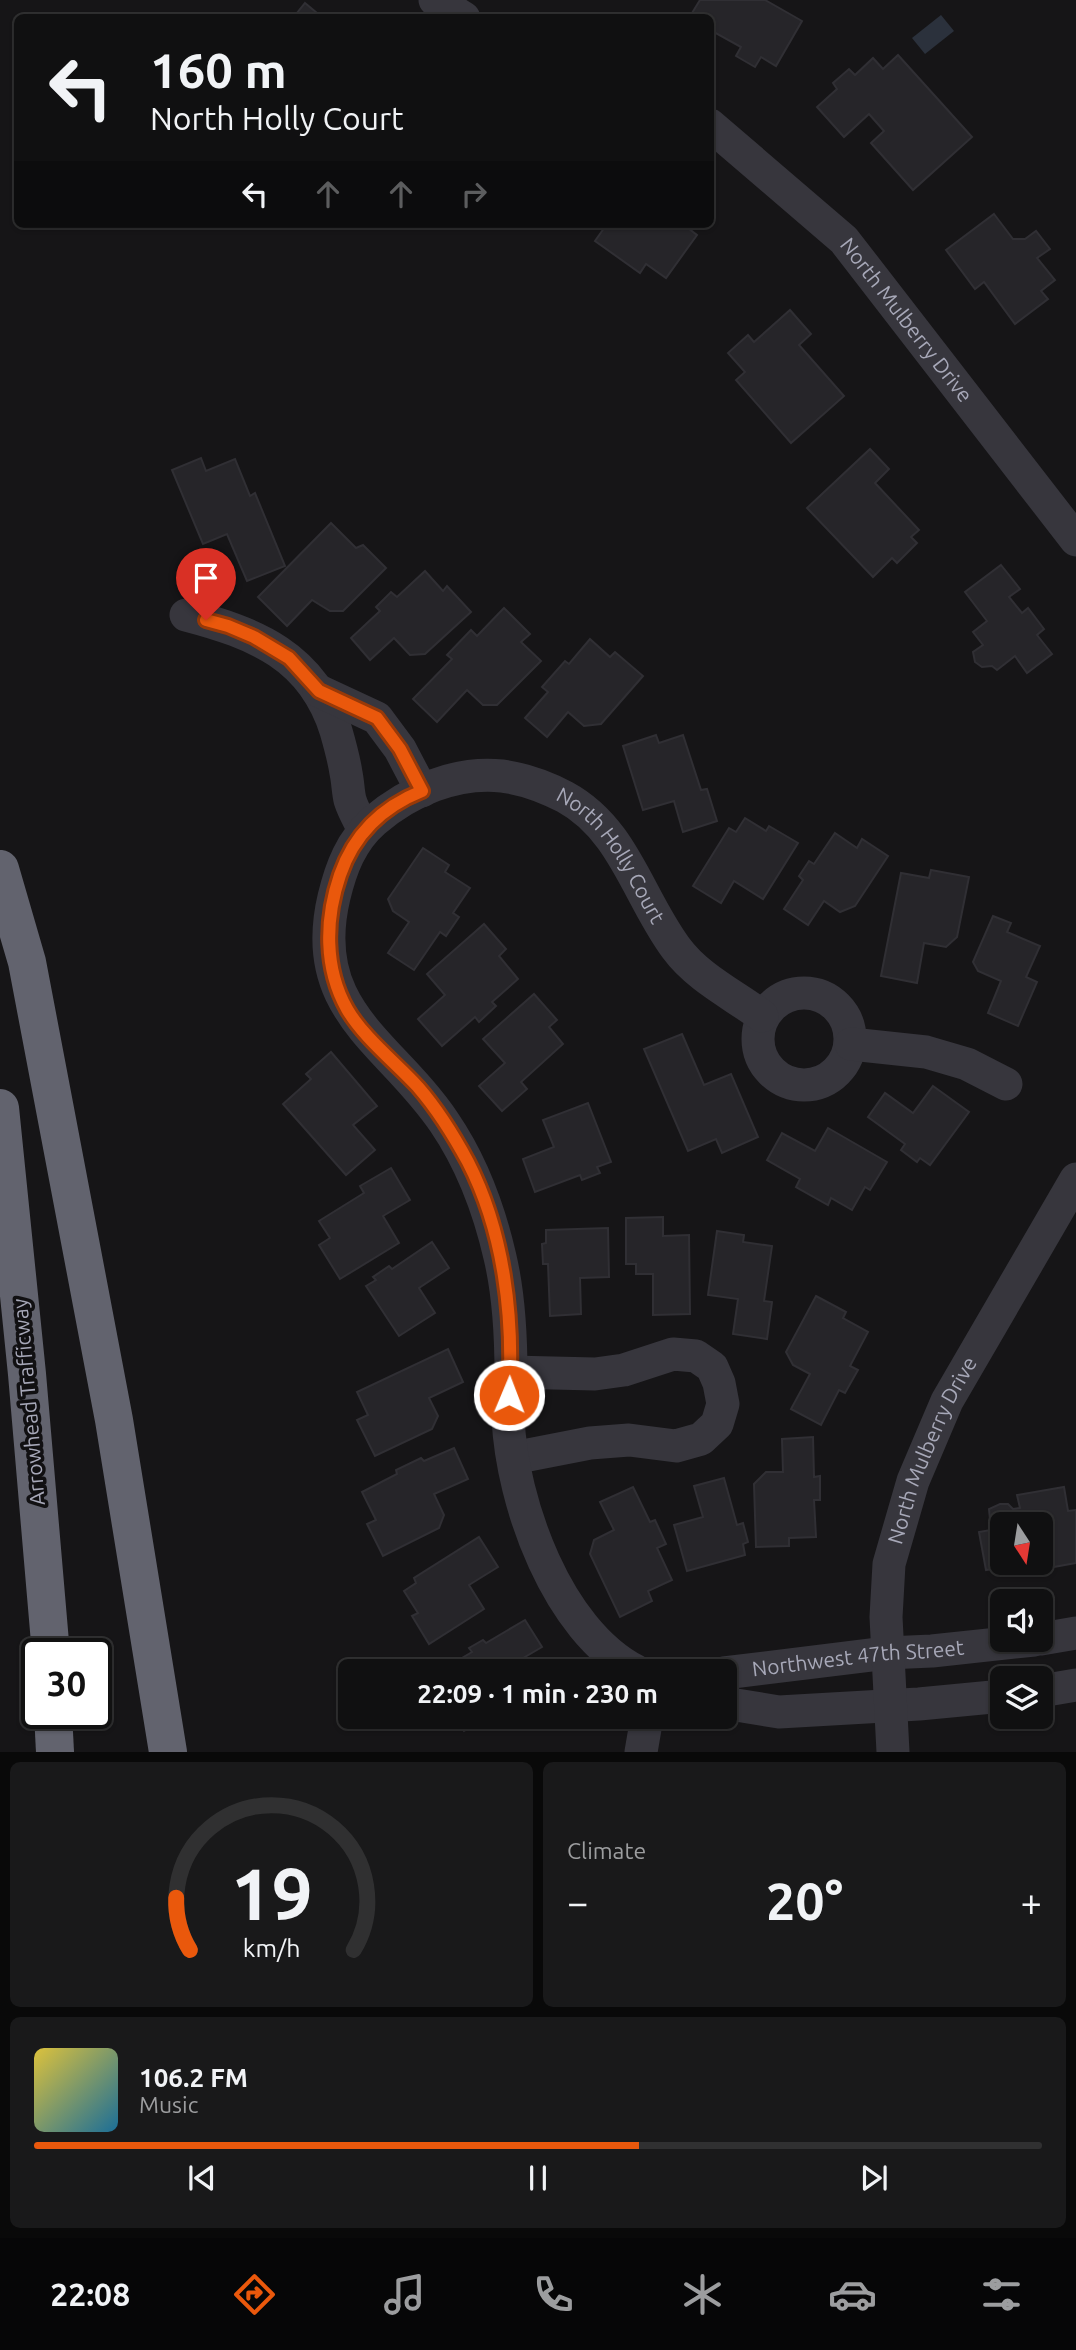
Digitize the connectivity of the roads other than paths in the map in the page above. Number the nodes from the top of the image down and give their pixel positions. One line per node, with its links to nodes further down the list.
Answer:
1 (435, 0): 2 (street)
2 (458, 14)
3 (714, 128): 4 (street, North Mulberry Drive)
4 (1076, 540)
5 (186, 615): 6 (street)
6 (319, 691): 7 (street); 8 (street)
7 (422, 791): 8 (street, North Holly Court); 10 (street, North Holly Court)
8 (363, 830): 15 (street, North Holly Court)
9 (0, 869): 32 (highway)
10 (762, 1016): 11 (street); 11 (street)
11 (851, 1044): 12 (street)
12 (1006, 1084)
13 (0, 1108): 19 (highway, Arrowhead Trafficway)
14 (1076, 1179): 21 (street, North Mulberry Drive)
15 (511, 1372): 16 (street, North Holly Court); 16 (street)
16 (513, 1458): 22 (street, North Holly Court)
17 (1076, 1633): 18 (street)
18 (1053, 1637)
19 (50, 1638)
20 (990, 1645): 21 (street, Northwest 47th Street)
21 (887, 1653): 23 (street, Northwest 47th Street); 28 (street, North Mulberry Drive)
22 (615, 1659)
23 (737, 1671)
24 (1076, 1685): 25 (street)
25 (1053, 1689)
26 (990, 1697): 28 (street, Northwest 47th Street)
27 (737, 1705): 28 (street, Northwest 47th Street)
28 (891, 1706): 34 (street, North Mulberry Drive)
29 (54, 1729): 31 (highway)
30 (646, 1729): 33 (street)
31 (55, 1752)
32 (168, 1752)
33 (641, 1752)
34 (892, 1752)

